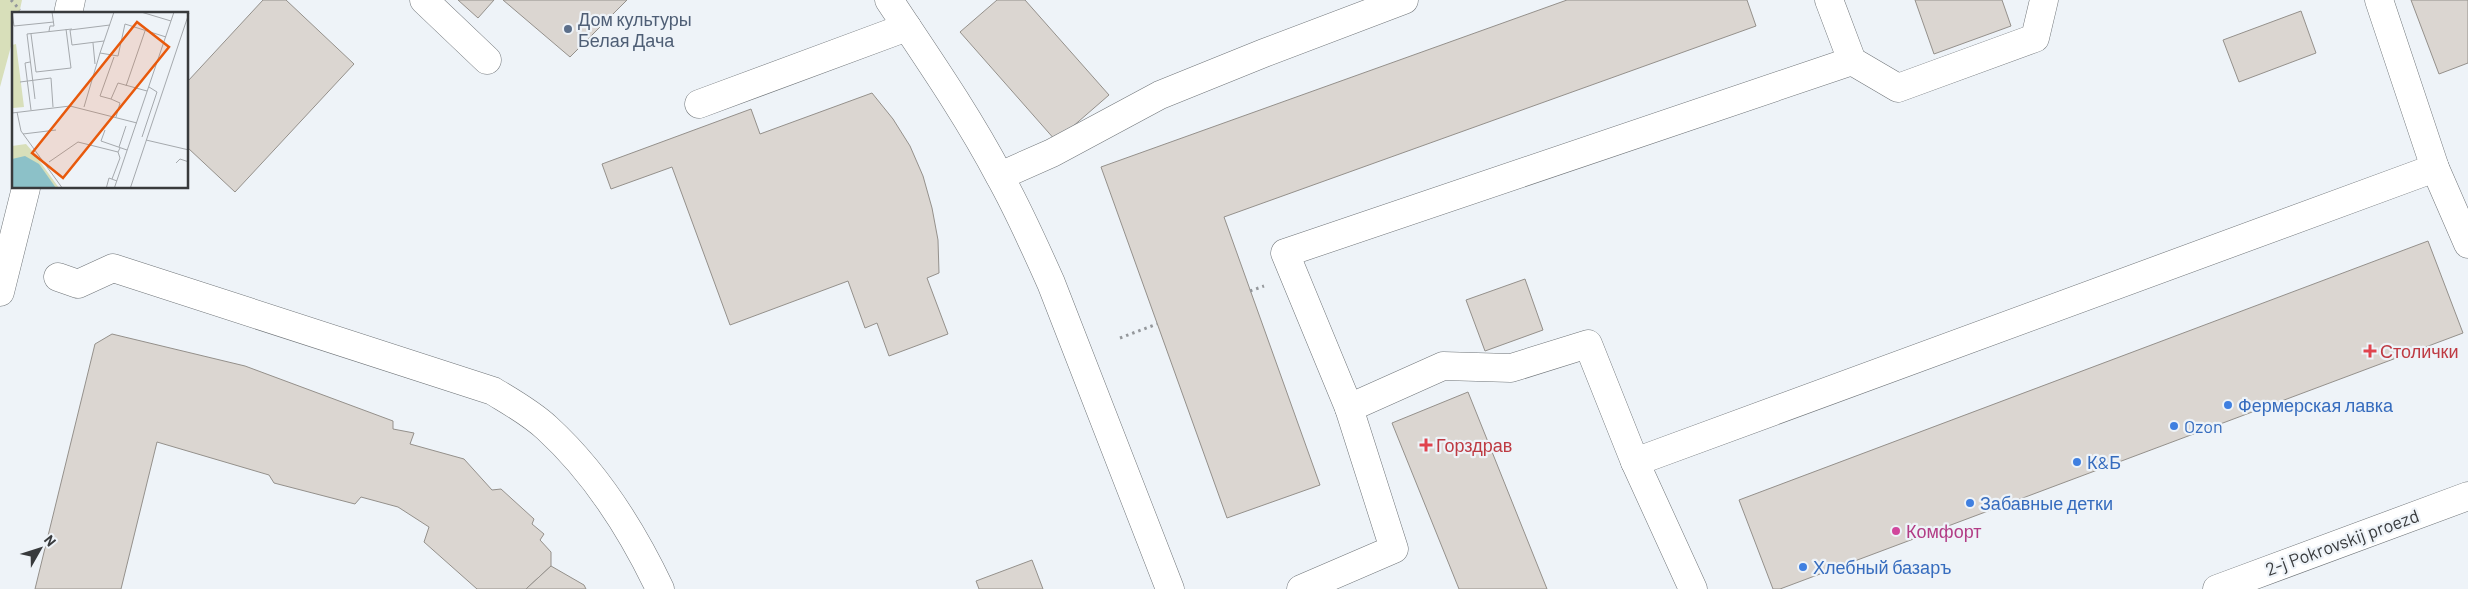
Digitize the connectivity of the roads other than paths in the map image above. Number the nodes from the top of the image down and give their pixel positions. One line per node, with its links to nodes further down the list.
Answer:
1 (424, 0): 8 (street)
2 (888, 0): 7 (street)
3 (1404, 0): 12 (street)
4 (1829, 0): 9 (street)
5 (2044, 0): 9 (street)
6 (2379, 0): 11 (street)
7 (907, 27): 10 (street); 12 (street)
8 (488, 60)
9 (1852, 61): 17 (street)
10 (699, 104)
11 (2435, 168): 14 (street); 18 (street)
12 (1000, 176): 21 (street)
13 (26, 189): 16 (street)
14 (2468, 244)
15 (58, 277): 20 (street)
16 (0, 292)
17 (1349, 408): 18 (street); 22 (street)
18 (1635, 462): 23 (street)
19 (2468, 496): 24 (street, 2-j Pokrovskij proezd)
20 (660, 589)
21 (1170, 589)
22 (1301, 589)
23 (1693, 589)
24 (2217, 589)

